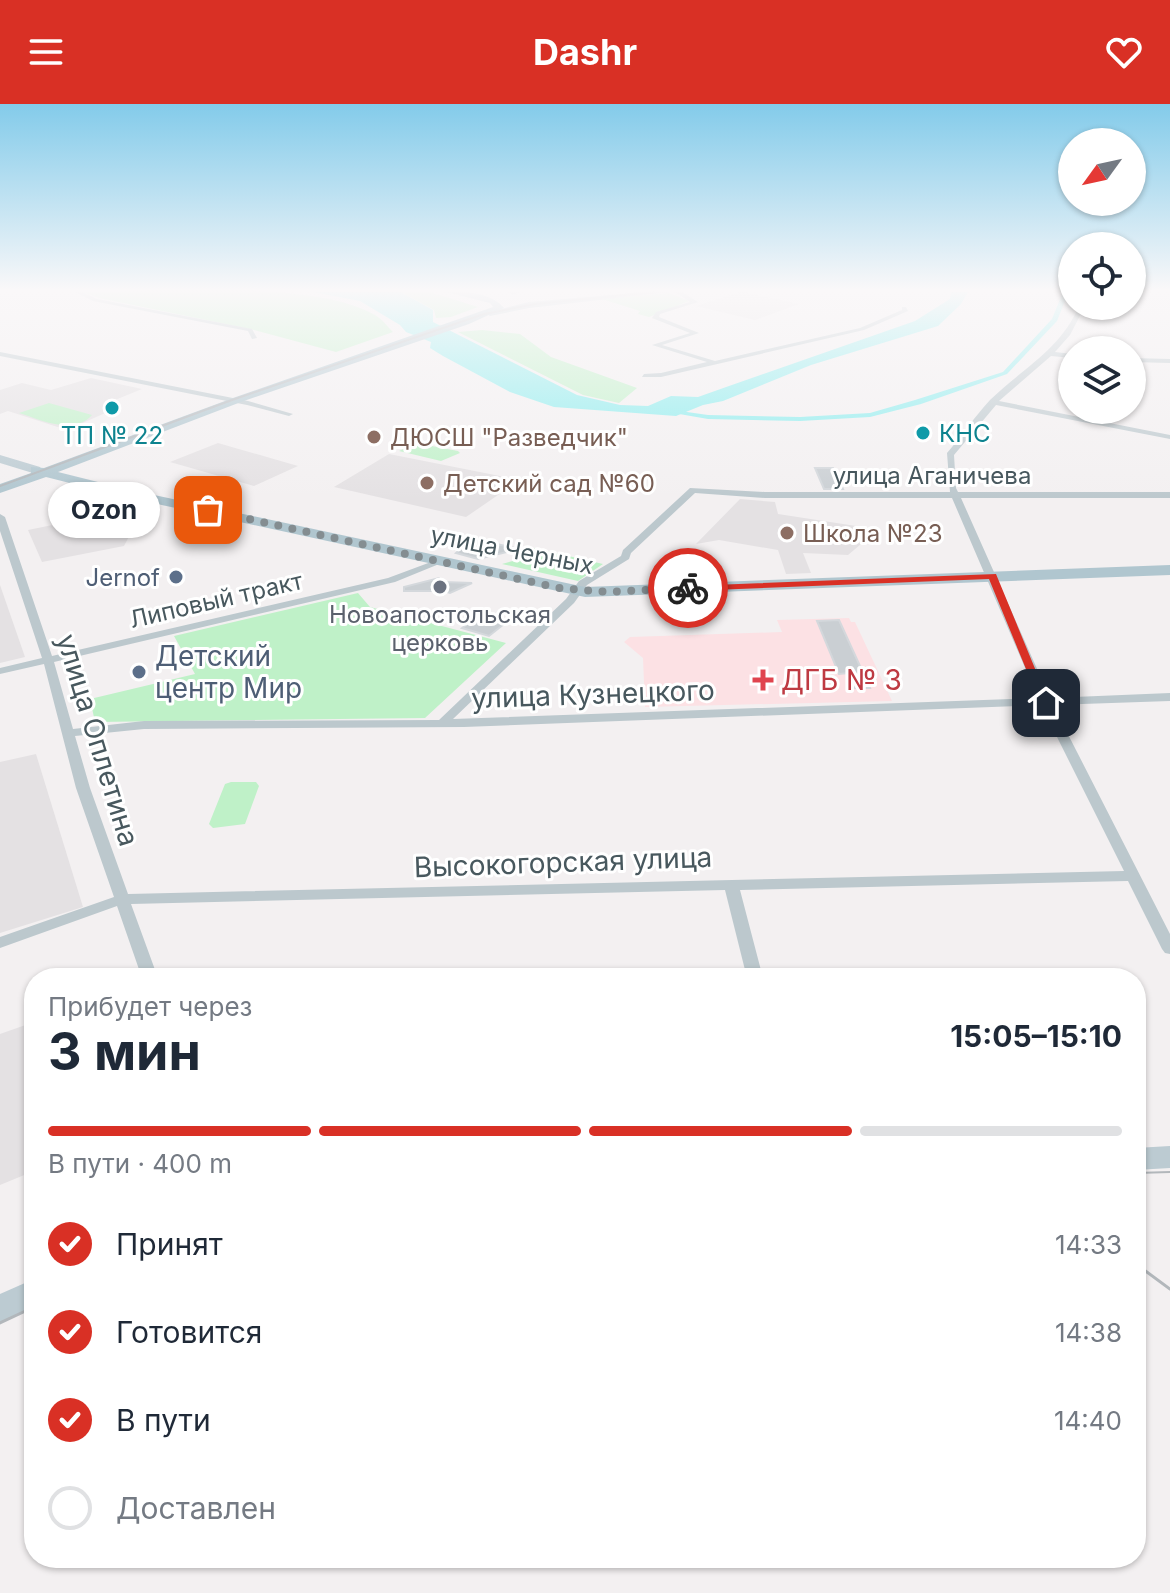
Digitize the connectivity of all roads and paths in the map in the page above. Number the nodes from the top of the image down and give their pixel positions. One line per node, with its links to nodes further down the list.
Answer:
1 (38, 361): 8 (street)
2 (345, 361): 8 (main road)
3 (711, 361): 6 (street)
4 (722, 361): 6 (street)
5 (1041, 361): 9 (street)
6 (716, 363): 7 (street)
7 (644, 376)
8 (231, 400): 10 (street); 13 (main road)
9 (993, 402): 11 (street); 17 (street)
10 (289, 414)
11 (1170, 437)
12 (0, 459): 13 (main road, улица Черных)
13 (41, 472): 14 (main road); 15 (main road); 19 (main road, улица Черных)
14 (0, 482)
15 (0, 489)
16 (1170, 495): 17 (street, улица Аганичева)
17 (956, 496): 21 (street); 22 (street, улица Аганичева)
18 (0, 517): 23 (street, улица Оплетина)
19 (439, 562): 22 (main road, улица Черных); 23 (street, Липовый тракт)
20 (1170, 570): 21 (main road, улица Черных)
21 (993, 576): 22 (main road, улица Черных); 26 (street)
22 (577, 591): 27 (street)
23 (48, 660): 24 (street, Липовый тракт); 28 (street, улица Оплетина)
24 (0, 671)
25 (1170, 697): 26 (street, улица Кузнецкого)
26 (1046, 703): 27 (street, улица Кузнецкого); 29 (street)
27 (442, 723): 28 (street, улица Кузнецкого)
28 (67, 733): 31 (street, улица Оплетина)
29 (1134, 876): 30 (street, Высокогорская улица); 33 (street)
30 (731, 884): 31 (street, Высокогорская улица); 35 (street)
31 (123, 899): 32 (street, Высокогорская улица); 34 (street, улица Оплетина)
32 (0, 943)
33 (1170, 949)
34 (147, 968)
35 (752, 968)
36 (1170, 1157): 37 (main road)
37 (1146, 1158)
38 (24, 1298): 39 (main road)
39 (0, 1309)

